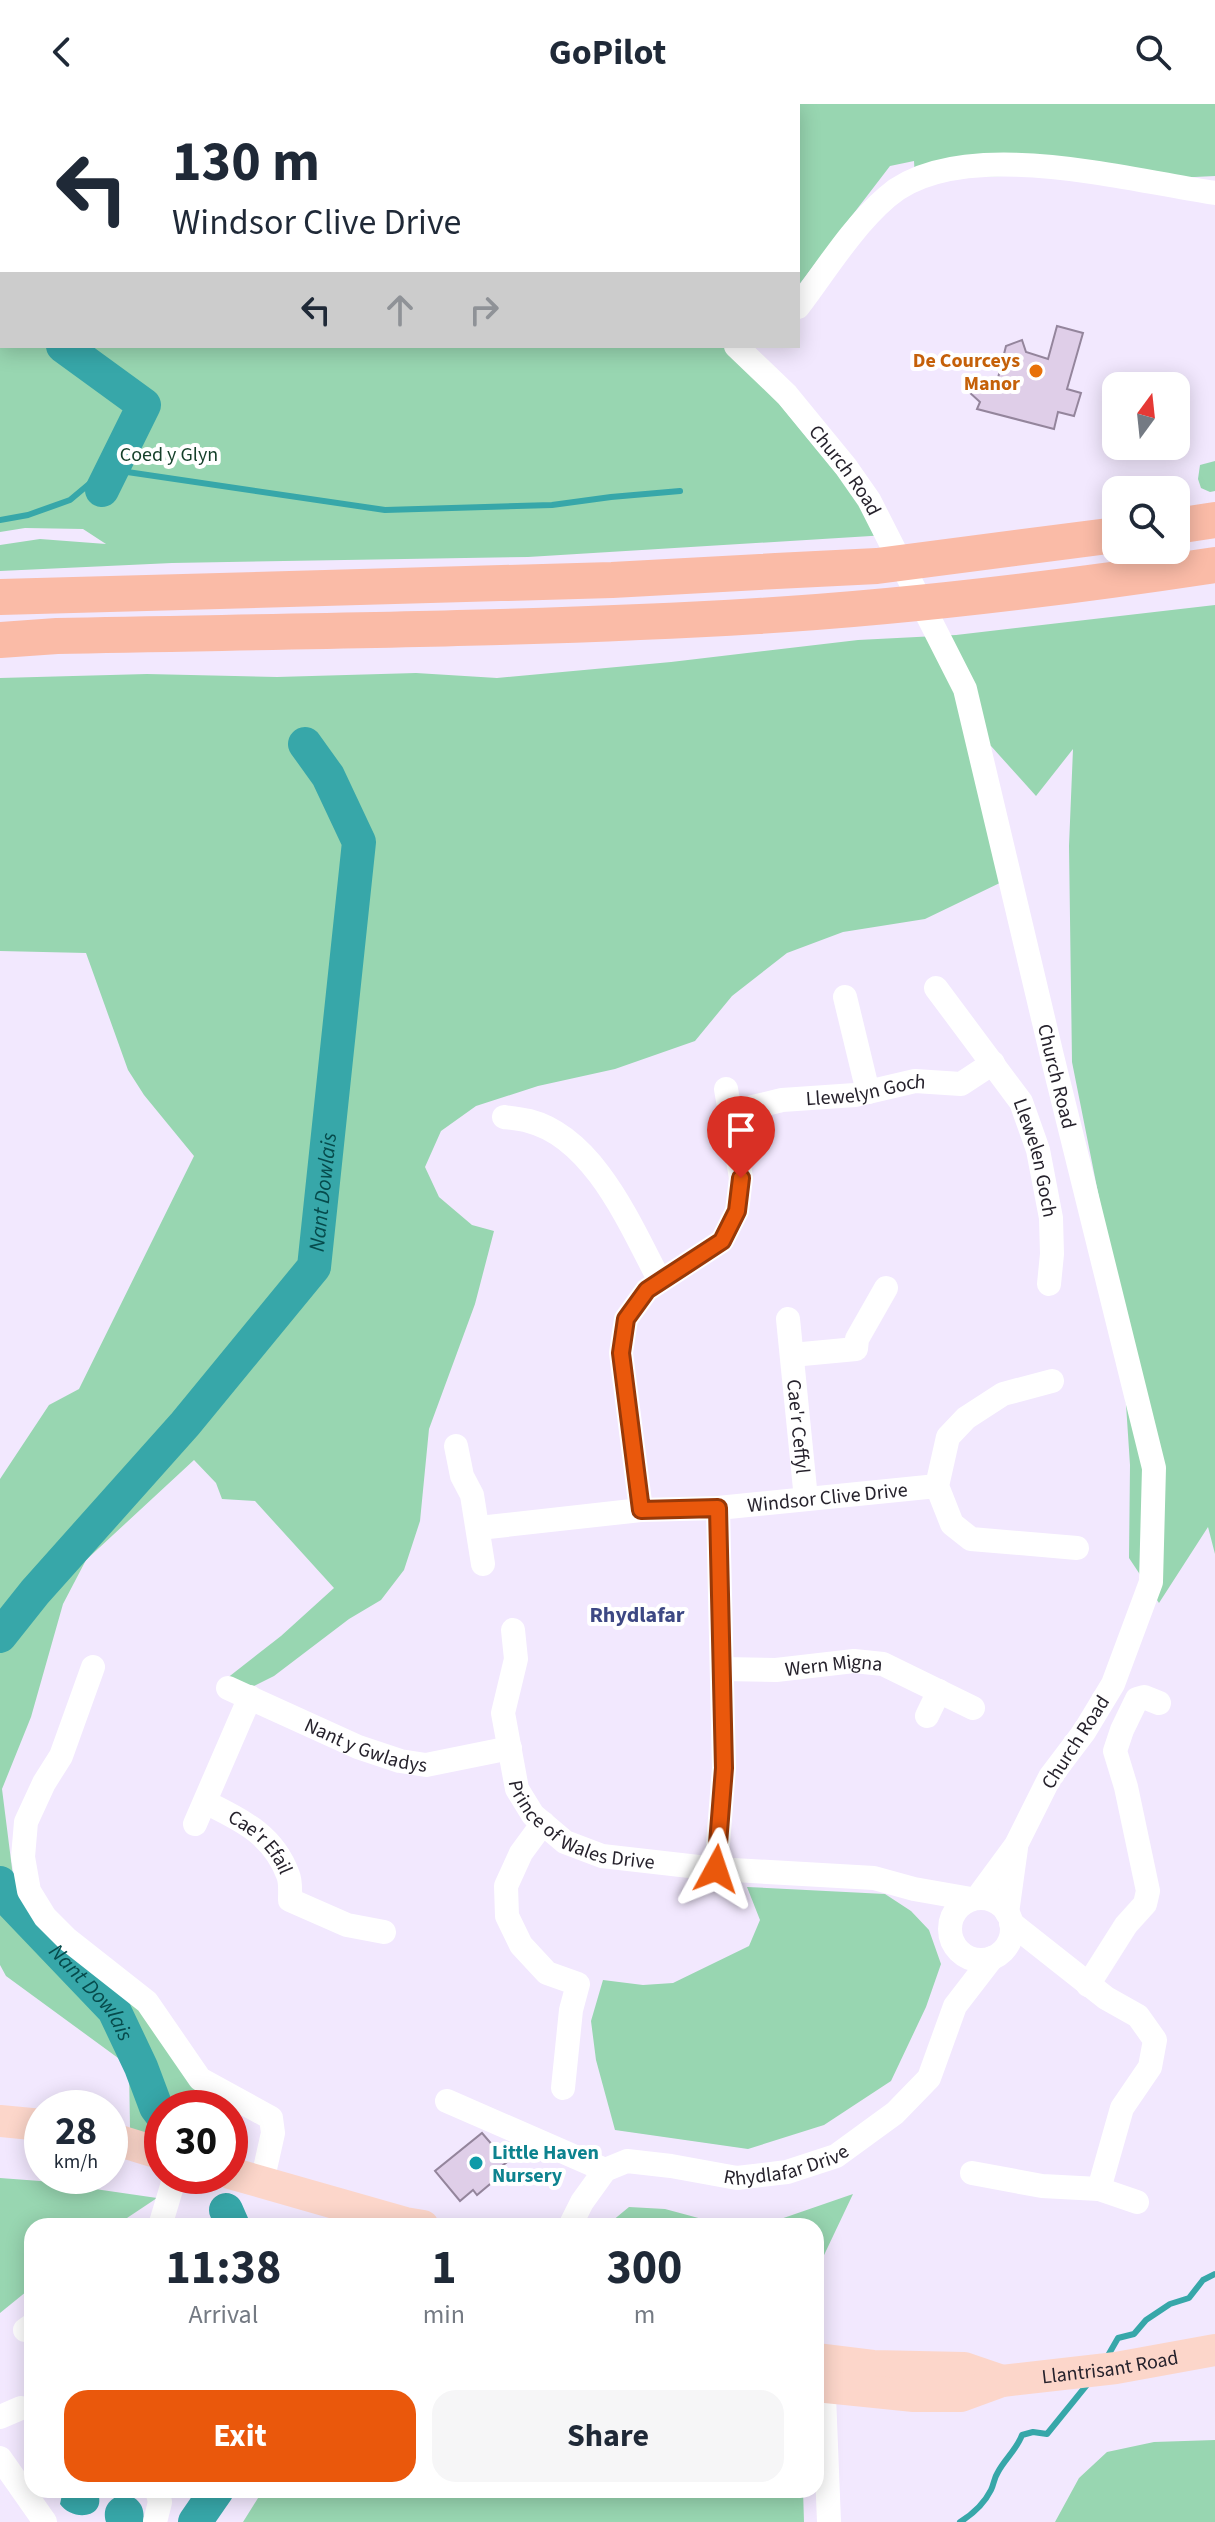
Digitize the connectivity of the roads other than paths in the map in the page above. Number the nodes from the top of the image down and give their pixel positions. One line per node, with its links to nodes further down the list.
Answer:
1 (1215, 193): 2 (street)
2 (800, 304)
3 (761, 354): 39 (street, Church Road)
4 (1215, 520): 5 (highway)
5 (1190, 524)
6 (1102, 537): 8 (highway)
7 (1215, 565): 9 (highway)
8 (0, 597)
9 (0, 640)
10 (936, 988): 12 (street, Llewelen Goch)
11 (845, 997): 13 (street)
12 (986, 1054): 13 (street, Llewelyn Goch); 16 (street, Llewelen Goch)
13 (868, 1092): 15 (street, Llewelyn Goch)
14 (504, 1117): 15 (street)
15 (660, 1281): 25 (street, Llewelyn Goch)
16 (1049, 1284)
17 (886, 1288): 19 (street, Cae'r Ceffyl)
18 (788, 1319): 19 (street, Cae'r Ceffyl)
19 (792, 1355): 23 (street, Cae'r Ceffyl)
20 (1052, 1381): 22 (street, Windsor Clive Drive)
21 (456, 1446): 26 (street)
22 (937, 1486): 23 (street, Windsor Clive Drive); 27 (street, Windsor Clive Drive)
23 (806, 1499): 24 (street, Windsor Clive Drive)
24 (718, 1508): 25 (street, Windsor Clive Drive); 31 (street)
25 (641, 1510): 26 (street, Windsor Clive Drive)
26 (479, 1528): 28 (street)
27 (1077, 1548)
28 (483, 1564)
29 (513, 1630): 37 (street, Prince of Wales Drive)
30 (93, 1667): 57 (street)
31 (722, 1669): 32 (street, Wern Migna); 40 (street)
32 (939, 1691): 35 (street, Wern Migna); 36 (street)
33 (239, 1693): 37 (street, Nant y Gwladys); 44 (street, Cae'r Efail)
34 (1159, 1703): 48 (street)
35 (973, 1708)
36 (927, 1716)
37 (510, 1748): 38 (street, Prince of Wales Drive)
38 (543, 1823): 40 (street, Prince of Wales Drive); 50 (street)
39 (1016, 1845): 42 (street, Church Road); 43 (street, Church Road)
40 (716, 1869): 41 (street, Prince of Wales Drive)
41 (914, 1889): 42 (street, Prince of Wales Drive); 45 (street)
42 (974, 1899): 43 (street); 45 (street)
43 (1009, 1918): 46 (street); 47 (street)
44 (384, 1932)
45 (951, 1938): 46 (street); 49 (street, Rhydlafar Drive)
46 (997, 1955): 47 (street); 49 (street, Rhydlafar Drive)
47 (1060, 1963): 48 (street)
48 (1088, 1985): 58 (street)
49 (955, 2006): 54 (street, Rhydlafar Drive)
50 (563, 2088)
51 (447, 2101): 54 (street)
52 (0, 2121): 53 (main road)
53 (24, 2123)
54 (605, 2170): 63 (street)
55 (972, 2173): 58 (street)
56 (248, 2178): 57 (main road)
57 (262, 2182): 62 (main road)
58 (1099, 2189): 60 (street)
59 (170, 2194): 61 (street)
60 (1137, 2202)
61 (162, 2218)
62 (388, 2218)
63 (574, 2218)
64 (1215, 2350): 65 (main road, Llantrisant Road)
65 (824, 2374)
66 (824, 2448): 73 (street)
67 (0, 2458): 68 (street)
68 (24, 2492)
69 (28, 2498): 71 (street)
70 (159, 2498): 72 (street)
71 (45, 2522)
72 (155, 2522)
73 (829, 2522)

